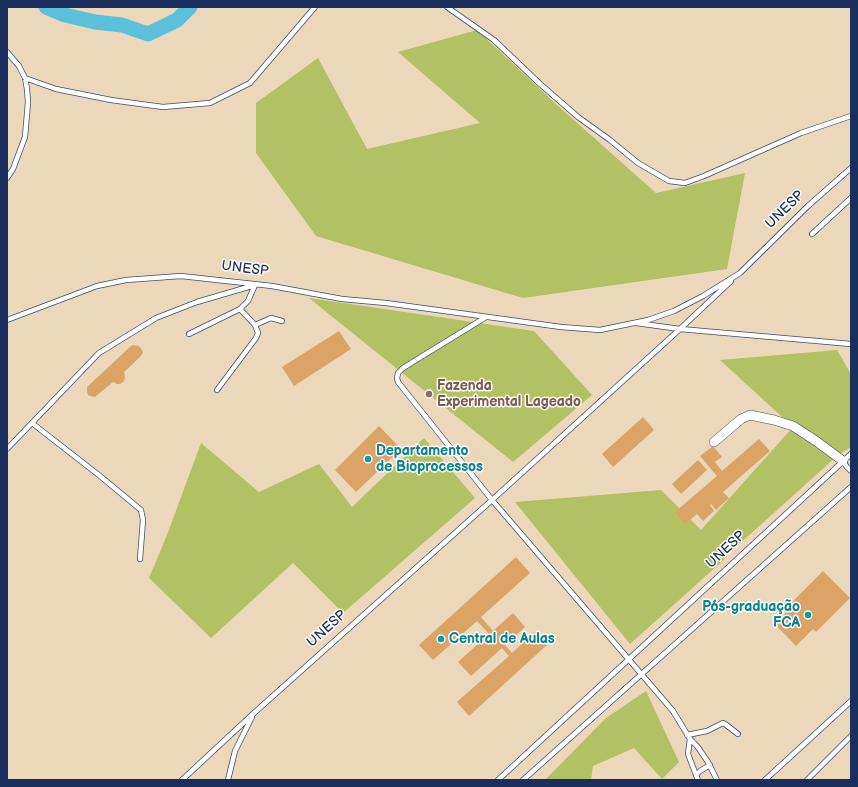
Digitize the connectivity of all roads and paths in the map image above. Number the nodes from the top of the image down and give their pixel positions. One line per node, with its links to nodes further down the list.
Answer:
1 (316, 7): 4 (lane)
2 (447, 7): 5 (lane)
3 (7, 52): 4 (lane)
4 (25, 78): 7 (lane)
5 (851, 116)
6 (851, 168): 10 (lane, UNESP)
7 (7, 178)
8 (851, 198): 9 (lane)
9 (812, 234)
10 (740, 273): 16 (lane, UNESP); 18 (lane, UNESP)
11 (255, 285): 12 (lane); 13 (lane, UNESP); 14 (lane, UNESP); 22 (lane)
12 (240, 309): 17 (lane); 19 (lane)
13 (486, 317): 16 (lane, UNESP); 29 (lane)
14 (7, 320)
15 (282, 321): 17 (lane)
16 (633, 323): 18 (lane, UNESP)
17 (255, 325): 21 (lane)
18 (680, 330): 20 (lane, UNESP); 29 (lane, UNESP)
19 (189, 334)
20 (851, 344)
21 (217, 390)
22 (32, 423): 24 (lane); 30 (lane)
23 (714, 442): 26 (street)
24 (7, 449)
25 (851, 454): 26 (lane, UNESP)
26 (843, 461): 27 (lane); 31 (lane, UNESP)
27 (851, 471)
28 (851, 487): 32 (lane)
29 (492, 500): 31 (lane); 34 (lane, UNESP)
30 (140, 559)
31 (628, 659): 32 (lane); 43 (lane, UNESP)
32 (641, 674): 37 (lane); 44 (lane)
33 (851, 701): 45 (lane)
34 (254, 713): 41 (lane, UNESP); 42 (lane)
35 (738, 734): 37 (lane)
36 (851, 736): 46 (lane)
37 (689, 737): 38 (lane); 39 (lane)
38 (710, 765): 39 (lane); 40 (lane)
39 (696, 778)
40 (716, 779)
41 (182, 780)
42 (228, 780)
43 (498, 780)
44 (523, 780)
45 (765, 780)
46 (807, 780)

